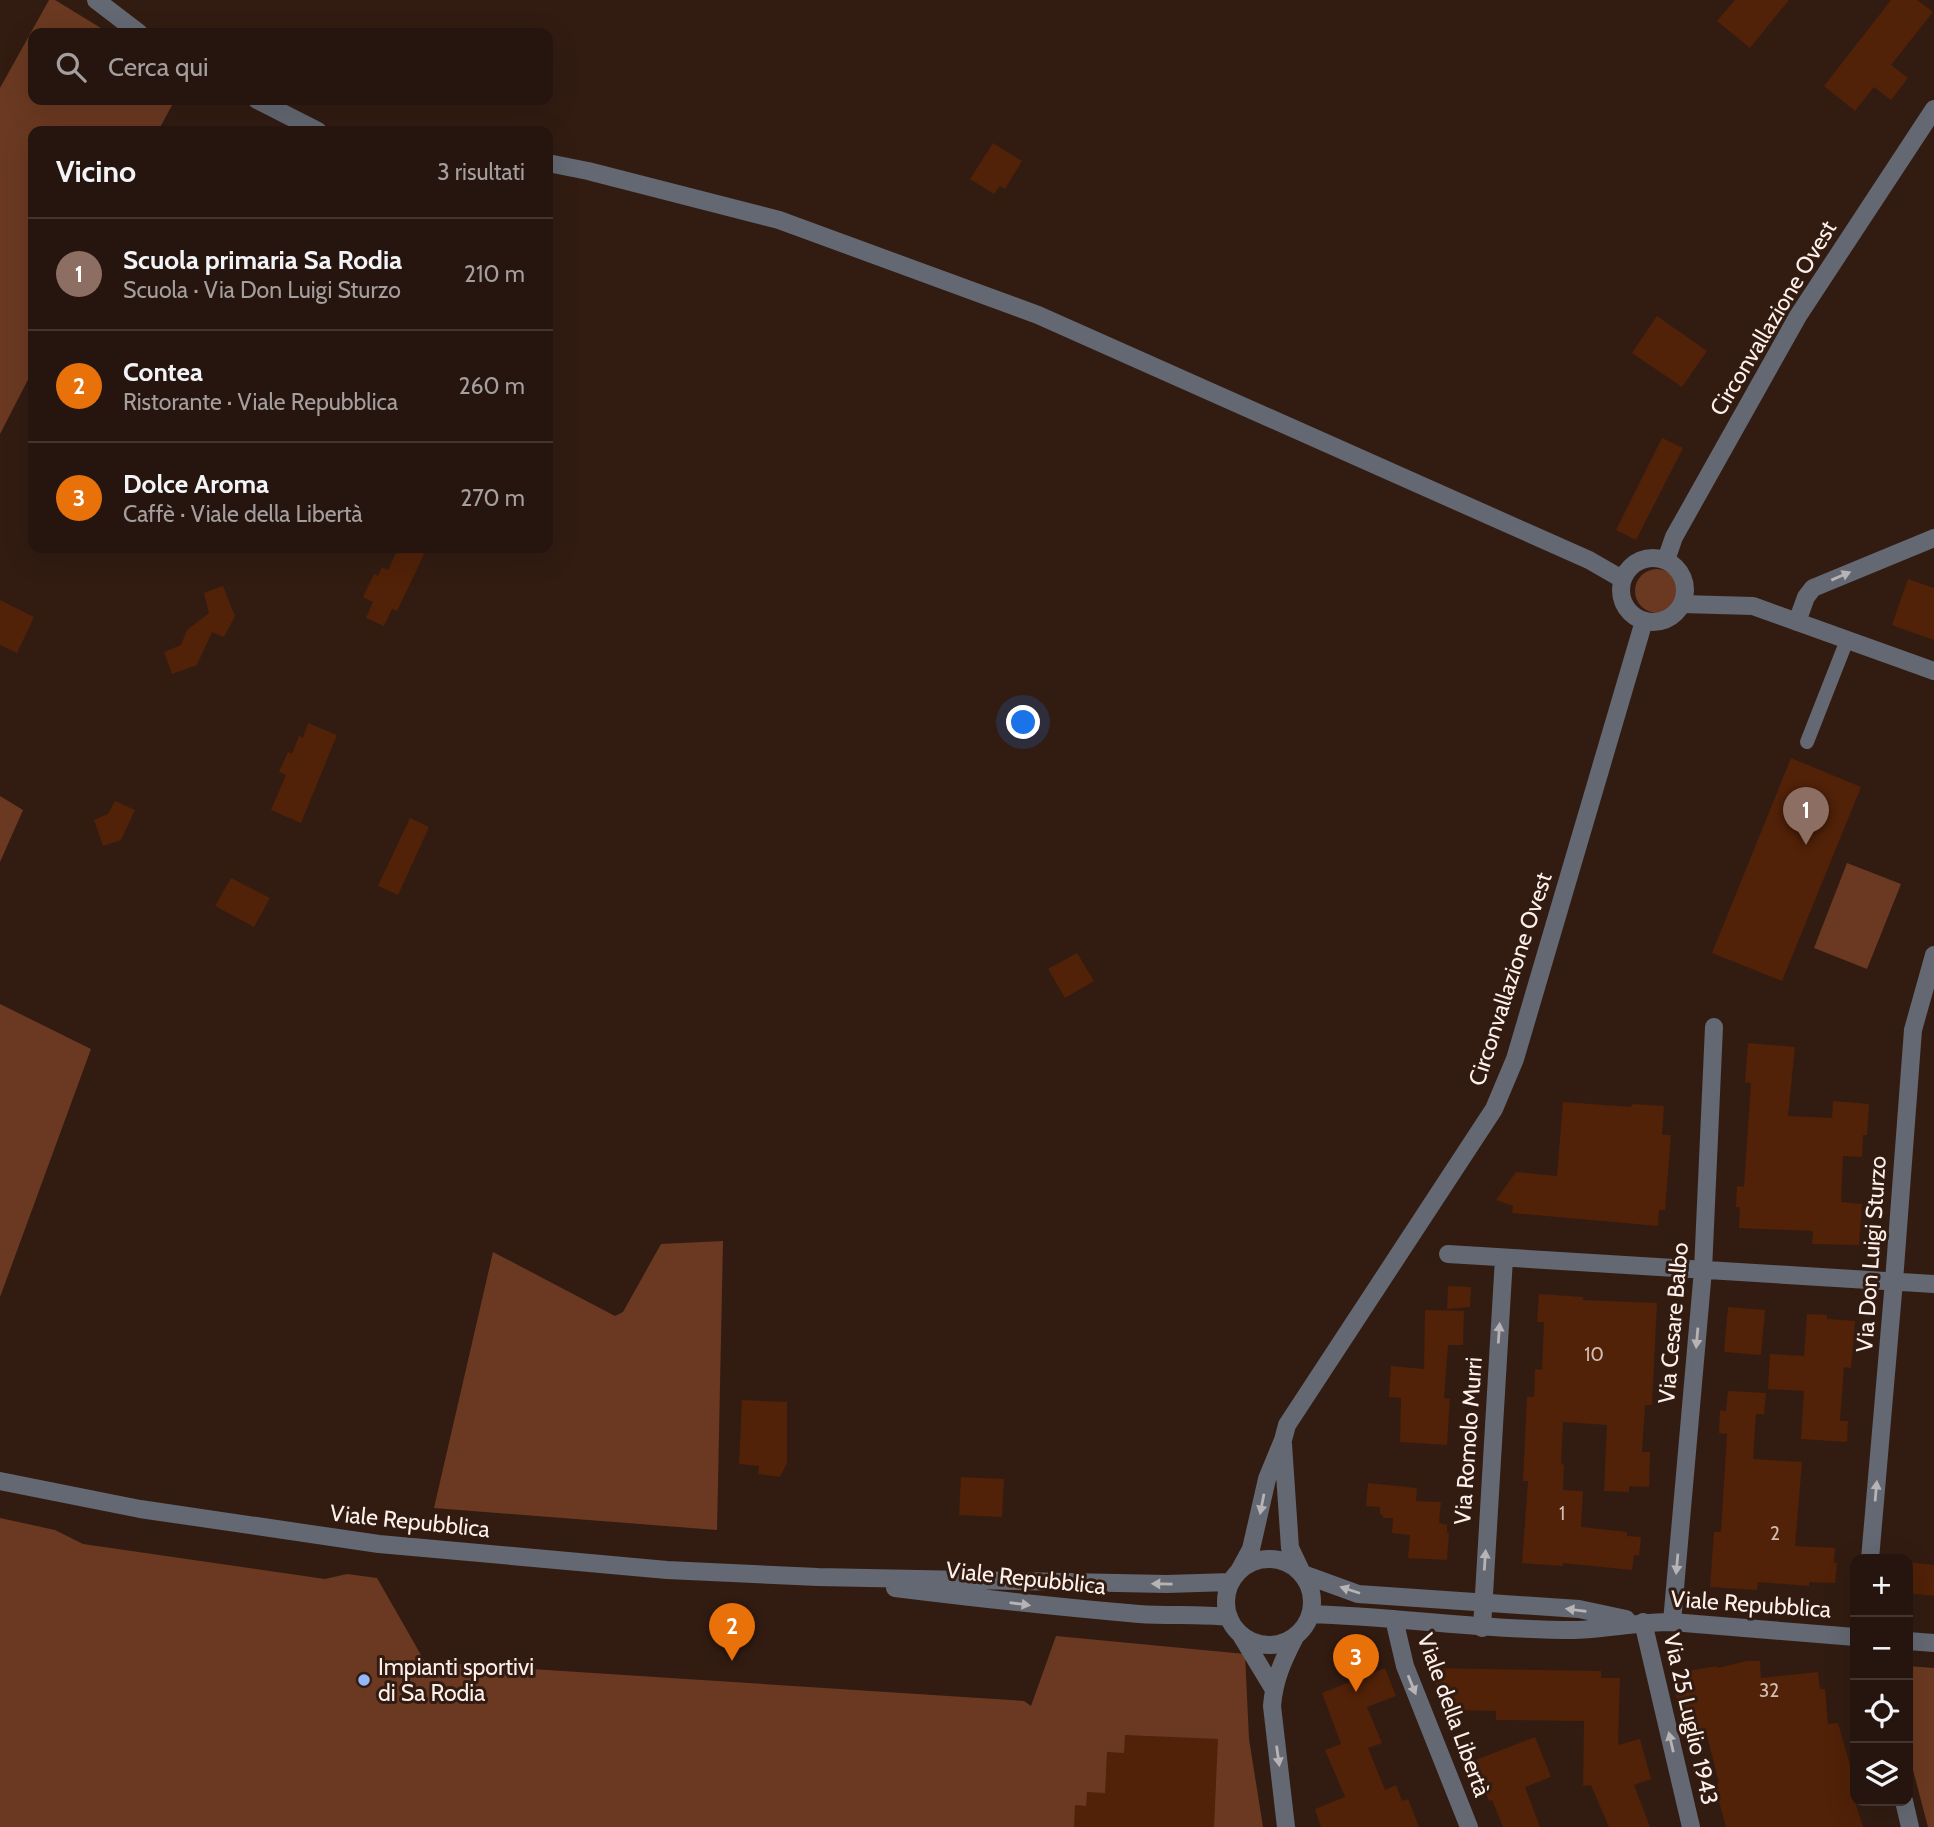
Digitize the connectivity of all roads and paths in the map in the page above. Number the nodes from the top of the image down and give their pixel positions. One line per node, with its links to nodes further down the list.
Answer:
1 (96, 0): 2 (street)
2 (132, 28)
3 (267, 105): 5 (street)
4 (1934, 109): 8 (street, Circonvallazione Ovest)
5 (308, 126)
6 (553, 164): 9 (street)
7 (1934, 538): 12 (street, one-way to 7)
8 (1666, 560): 9 (street); 10 (street)
9 (1622, 579): 11 (street)
10 (1682, 604): 11 (street); 12 (street)
11 (1644, 621): 23 (street, Circonvallazione Ovest)
12 (1797, 622): 13 (street)
13 (1847, 640): 14 (street); 15 (lane)
14 (1934, 671)
15 (1807, 742)
16 (1934, 955): 21 (street, Via Don Luigi Sturzo)
17 (1714, 1027): 20 (street, Via Cesare Balbo)
18 (1448, 1254): 19 (street)
19 (1504, 1258): 20 (street); 29 (street, Via Romolo Murri, one-way to 19)
20 (1703, 1270): 21 (street); 34 (street, Via Cesare Balbo, one-way to 34)
21 (1894, 1281): 22 (street); 25 (street, Via Don Luigi Sturzo, one-way to 21)
22 (1934, 1284)
23 (1285, 1432): 26 (street); 28 (street, Circonvallazione Ovest, one-way to 28)
24 (0, 1481): 27 (street, Viale Repubblica)
25 (1870, 1554)
26 (1303, 1574): 28 (street); 29 (street, Viale Repubblica, one-way to 26); 30 (street)
27 (818, 1577): 28 (street, Viale Repubblica, one-way to 27); 31 (street, Viale Repubblica, one-way to 31)
28 (1234, 1577): 31 (street)
29 (1482, 1603): 33 (street, Viale Repubblica, one-way to 29); 35 (street, Via Romolo Murri)
30 (1311, 1614): 32 (street, Viale Repubblica); 37 (street)
31 (1229, 1617): 36 (street)
32 (1394, 1619): 35 (street, Viale Repubblica); 44 (street, Viale della Libertà, one-way to 44)
33 (1643, 1622): 34 (street, Viale Repubblica); 35 (street, Viale Repubblica); 45 (street, Via 25 Luglio 1943, one-way to 33)
34 (1672, 1622): 38 (street, Viale Repubblica)
35 (1482, 1628)
36 (1241, 1635): 37 (street); 41 (street)
37 (1294, 1637): 41 (street)
38 (1850, 1637)
39 (1913, 1641): 40 (street)
40 (1934, 1643)
41 (1273, 1688): 43 (street, one-way to 43)
42 (1905, 1806): 46 (street)
43 (1286, 1827)
44 (1469, 1827)
45 (1691, 1827)
46 (1910, 1827)

